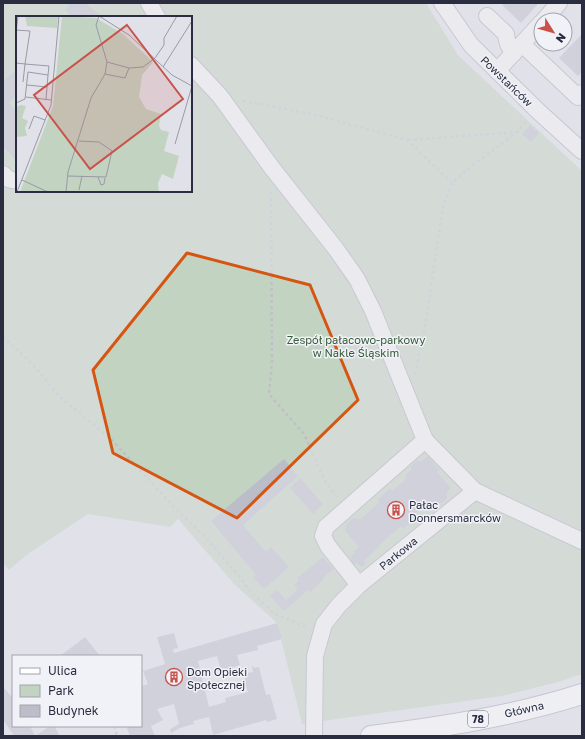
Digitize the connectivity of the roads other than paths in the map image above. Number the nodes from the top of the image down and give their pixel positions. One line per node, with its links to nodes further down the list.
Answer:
1 (149, 3): 5 (street)
2 (442, 3): 10 (street, Powstańców)
3 (559, 3): 4 (street)
4 (551, 12)
5 (156, 16)
6 (487, 16): 8 (street)
7 (533, 32): 8 (street)
8 (518, 49): 10 (street); 11 (street)
9 (192, 66): 15 (street)
10 (497, 71): 12 (street, Powstańców)
11 (581, 97)
12 (582, 151)
13 (3, 174): 14 (street)
14 (16, 180)
15 (425, 440): 16 (street); 18 (street)
16 (476, 491): 17 (street); 18 (street, Parkowa)
17 (582, 541)
18 (359, 585): 20 (street, Parkowa)
19 (582, 694): 21 (main road, Główna / 78)
20 (314, 736)
21 (371, 736)

